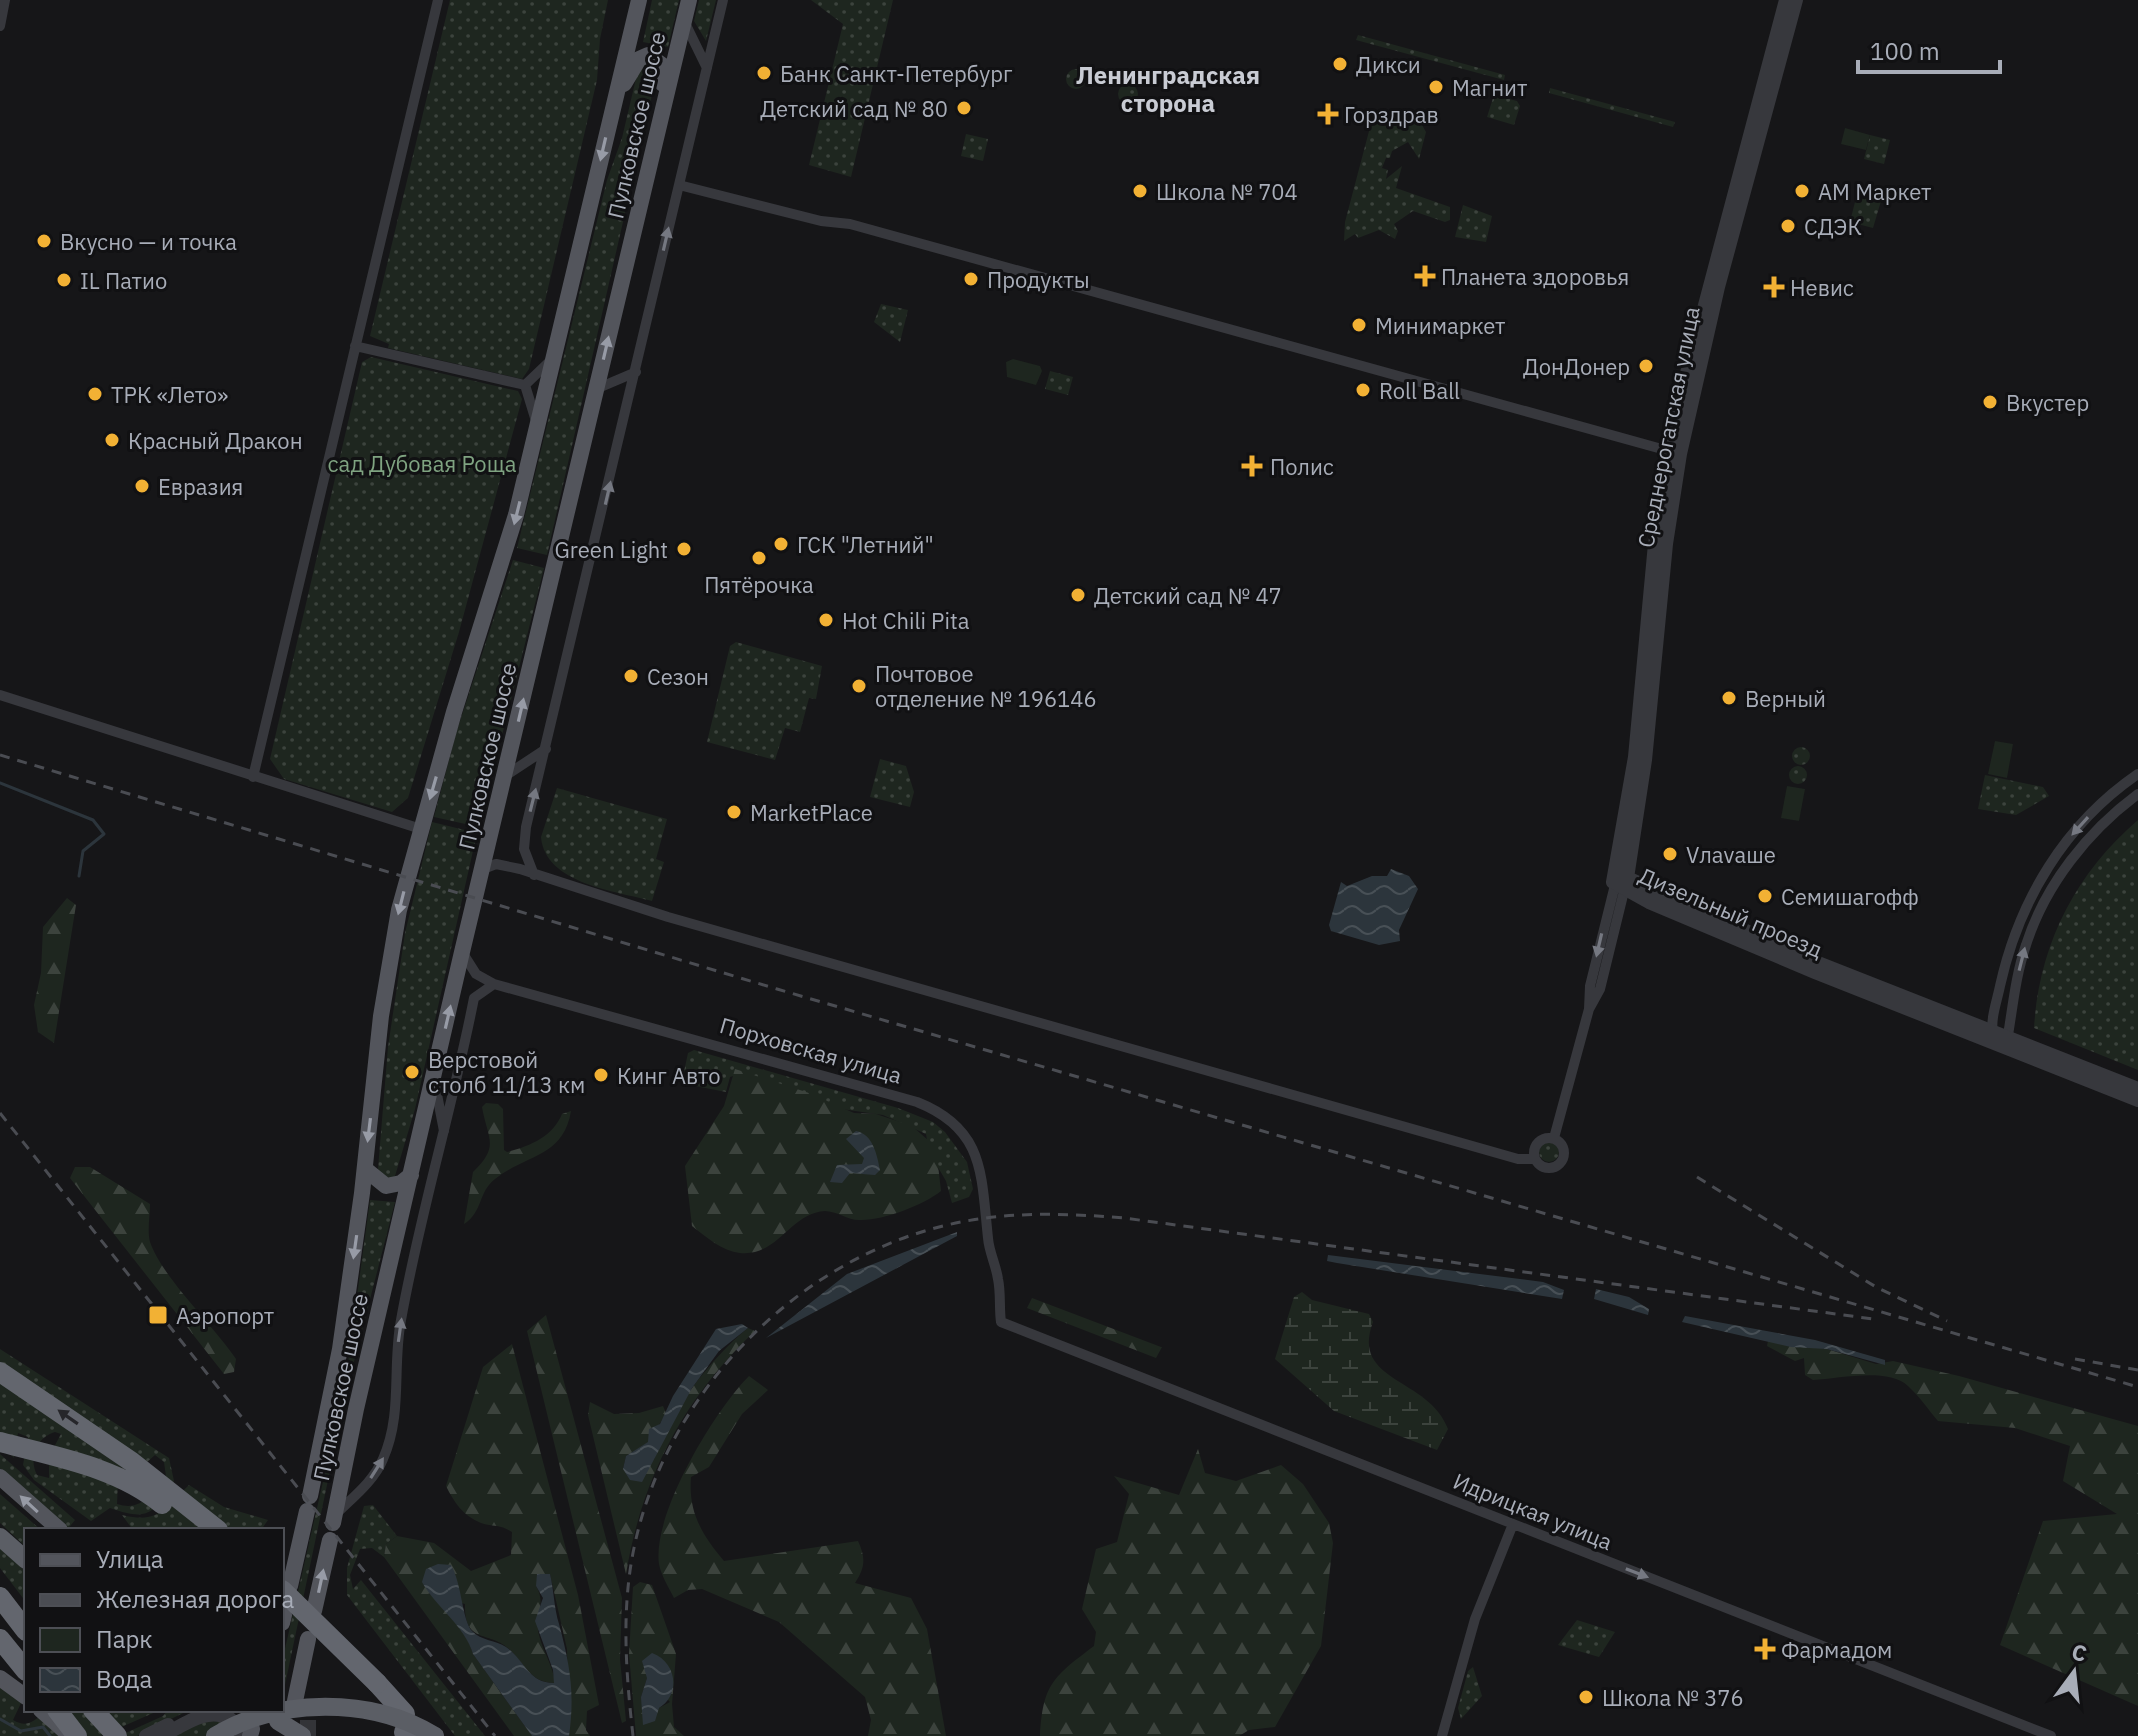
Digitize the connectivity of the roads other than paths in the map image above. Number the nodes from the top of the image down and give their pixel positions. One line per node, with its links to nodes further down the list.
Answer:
1 (5, 0): 9 (street)
2 (438, 0): 14 (street)
3 (639, 0): 11 (main road, Пулковское шоссе)
4 (689, 0): 8 (main road, Пулковское шоссе)
5 (723, 0): 10 (street)
6 (1786, 0): 20 (street, Среднерогатская улица)
7 (1796, 0): 30 (street, Среднерогатская улица)
8 (684, 21): 10 (street); 12 (main road, Пулковское шоссе)
9 (0, 26)
10 (707, 68): 13 (street)
11 (616, 98): 12 (main road); 15 (main road, Пулковское шоссе, one-way to 15)
12 (664, 102): 18 (main road, Пулковское шоссе, one-way to 12)
13 (679, 185): 16 (street, one-way to 13); 20 (street)
14 (355, 346): 17 (street); 25 (street)
15 (554, 355): 17 (street); 19 (main road, Пулковское шоссе)
16 (636, 372): 18 (street); 22 (street, one-way to 16)
17 (525, 385): 19 (street)
18 (596, 389): 24 (main road, Пулковское шоссе, one-way to 18)
19 (537, 427): 27 (main road, Пулковское шоссе, one-way to 27)
20 (1669, 451): 30 (street, Среднерогатская улица)
21 (0, 695): 25 (street)
22 (546, 749): 24 (street); 29 (street, one-way to 22)
23 (2138, 774): 33 (street, one-way to 33)
24 (505, 776): 28 (main road, Пулковское шоссе)
25 (253, 777): 27 (street)
26 (2138, 794): 34 (street, one-way to 26)
27 (421, 829): 42 (main road, Пулковское шоссе, one-way to 42)
28 (483, 869): 29 (street); 31 (main road, Пулковское шоссе)
29 (534, 875): 41 (street)
30 (1622, 884): 33 (street, Дизельный проезд); 35 (street, Дизельный проезд); 40 (street, Среднерогатская улица)
31 (462, 952): 32 (street, Порховская улица); 36 (main road, Пулковское шоссе, one-way to 31)
32 (494, 984): 39 (street); 44 (street, Порховская улица)
33 (1992, 1029): 34 (street, Дизельный проезд); 35 (street)
34 (2008, 1035): 35 (street); 37 (street, Дизельный проезд)
35 (1995, 1045): 38 (street, Дизельный проезд)
36 (434, 1077): 39 (street); 43 (main road, Пулковское шоссе)
37 (2138, 1089)
38 (2138, 1100)
39 (445, 1137): 49 (street, one-way to 39)
40 (1554, 1138): 41 (street, Среднерогатская улица); 41 (street, Среднерогатская улица)
41 (1535, 1159)
42 (365, 1169): 43 (main road); 56 (main road, Пулковское шоссе, one-way to 56)
43 (411, 1175): 49 (main road, Пулковское шоссе)
44 (1001, 1322): 48 (street, Идрицкая улица)
45 (0, 1372): 52 (highway, one-way to 45)
46 (0, 1442): 51 (highway)
47 (0, 1477): 50 (main road, one-way to 47)
48 (1513, 1524): 79 (street); 80 (street, Идрицкая улица, one-way to 80)
49 (332, 1526): 57 (main road, Пулковское шоссе, one-way to 49)
50 (58, 1528)
51 (195, 1528)
52 (215, 1528)
53 (0, 1537): 54 (highway)
54 (24, 1558)
55 (0, 1597): 58 (highway)
56 (285, 1597): 70 (highway)
57 (314, 1611)
58 (21, 1625)
59 (0, 1639): 62 (highway)
60 (308, 1642): 63 (main road)
61 (0, 1678): 62 (main road)
62 (23, 1686)
63 (302, 1700)
64 (43, 1712): 71 (main road)
65 (59, 1712): 72 (highway)
66 (95, 1712): 73 (highway)
67 (193, 1712): 74 (street)
68 (230, 1719): 75 (street)
69 (278, 1721): 77 (highway, bridge)
70 (406, 1727)
71 (71, 1736)
72 (77, 1736)
73 (117, 1736)
74 (146, 1736)
75 (162, 1736)
76 (215, 1736): 78 (highway, bridge)
77 (302, 1736)
78 (435, 1736)
79 (1442, 1736)
80 (2051, 1736)

